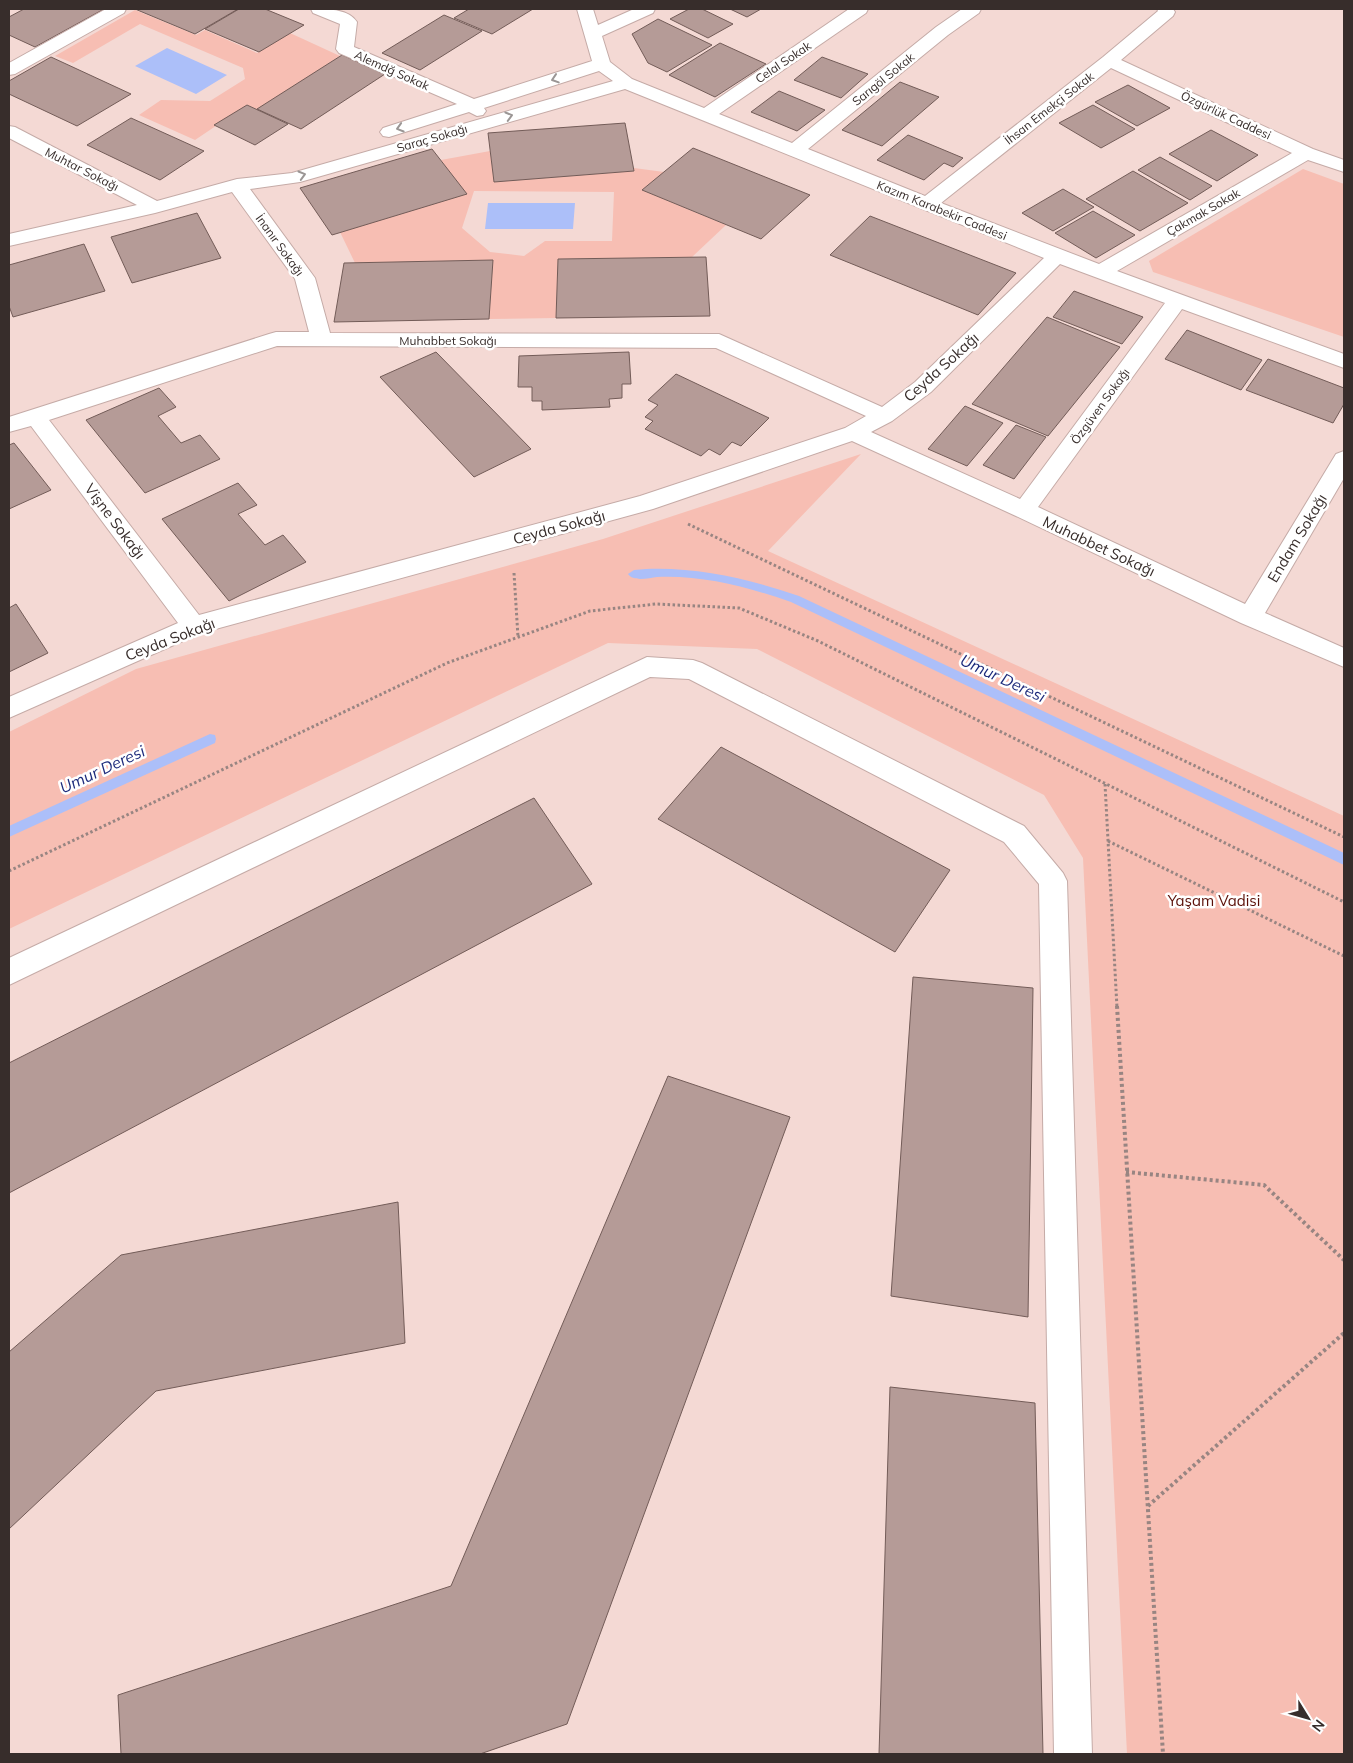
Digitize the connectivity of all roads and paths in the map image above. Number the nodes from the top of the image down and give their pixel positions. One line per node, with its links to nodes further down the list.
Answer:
1 (118, 9): 11 (street)
2 (319, 9): 13 (street, Alemdğ Sokak)
3 (585, 9): 8 (street)
4 (647, 9): 8 (street)
5 (860, 9): 14 (street, Celal Sokak)
6 (973, 9): 19 (street, Sarıgöl Sokak)
7 (1165, 9): 9 (street, İhsan Emekçi Sokak)
8 (593, 34): 10 (street)
9 (1108, 61): 20 (street, Özgürlük Caddesi); 23 (street, İhsan Emekçi Sokak)
10 (602, 64): 12 (street, Kazım Karabekir Caddesi); 13 (street, Saraç Sokağı, one-way to 13)
11 (9, 70)
12 (626, 83): 14 (street, Kazım Karabekir Caddesi); 15 (street, Saraç Sokağı, one-way to 12)
13 (473, 105): 15 (street, Alemdğ Sokak); 17 (street, Saraç Sokağı, one-way to 17)
14 (705, 115): 19 (street, Kazım Karabekir Caddesi)
15 (487, 123): 22 (street, Saraç Sokağı, one-way to 15)
16 (9, 131): 24 (street, Muhtar Sokağı)
17 (372, 137)
18 (345, 145): 22 (street, Saraç Sokağı)
19 (794, 151): 23 (street, Kazım Karabekir Caddesi)
20 (1306, 153): 21 (street, Özgürlük Caddesi); 27 (street, Çakmak Sokak)
21 (1344, 166)
22 (237, 185): 24 (street, Saraç Sokağı); 29 (street, İnanır Sokağı)
23 (927, 204): 26 (street, Kazım Karabekir Caddesi)
24 (155, 207): 25 (street, Saraç Sokağı)
25 (9, 240)
26 (1057, 256): 27 (street, Kazım Karabekir Caddesi); 32 (street, Ceyda Sokağı)
27 (1100, 272): 28 (street, Kazım Karabekir Caddesi)
28 (1176, 301): 30 (street, Kazım Karabekir Caddesi); 37 (street, Özgüven Sokağı)
29 (321, 339): 31 (street, Muhabbet Sokağı); 32 (street, Muhabbet Sokağı)
30 (1344, 361)
31 (35, 416): 33 (street, Muhabbet Sokağı); 40 (street, Vişne Sokağı)
32 (884, 416): 34 (street, Ceyda Sokağı)
33 (9, 425)
34 (853, 433): 36 (street, Ceyda Sokağı); 37 (street, Muhabbet Sokağı)
35 (1344, 459): 39 (street, Endam Sokağı)
36 (645, 504): 38 (street, Ceyda Sokağı); 45 (path)
37 (1024, 510): 39 (street, Muhabbet Sokağı)
38 (512, 540): 40 (street, Ceyda Sokağı); 41 (path)
39 (1250, 617): 42 (street, Muhabbet Sokağı)
40 (194, 626): 43 (street, Ceyda Sokağı)
41 (518, 637): 44 (path); 47 (path)
42 (1344, 658)
43 (9, 708)
44 (1104, 783): 46 (path); 48 (path)
45 (1344, 837)
46 (1108, 841): 49 (path); 51 (path)
47 (9, 871)
48 (1344, 902)
49 (1344, 956)
50 (9, 972): 55 (street)
51 (1126, 1172): 52 (path); 54 (path)
52 (1344, 1260)
53 (1344, 1333): 54 (path)
54 (1147, 1506): 56 (path)
55 (1073, 1754)
56 (1163, 1754)

